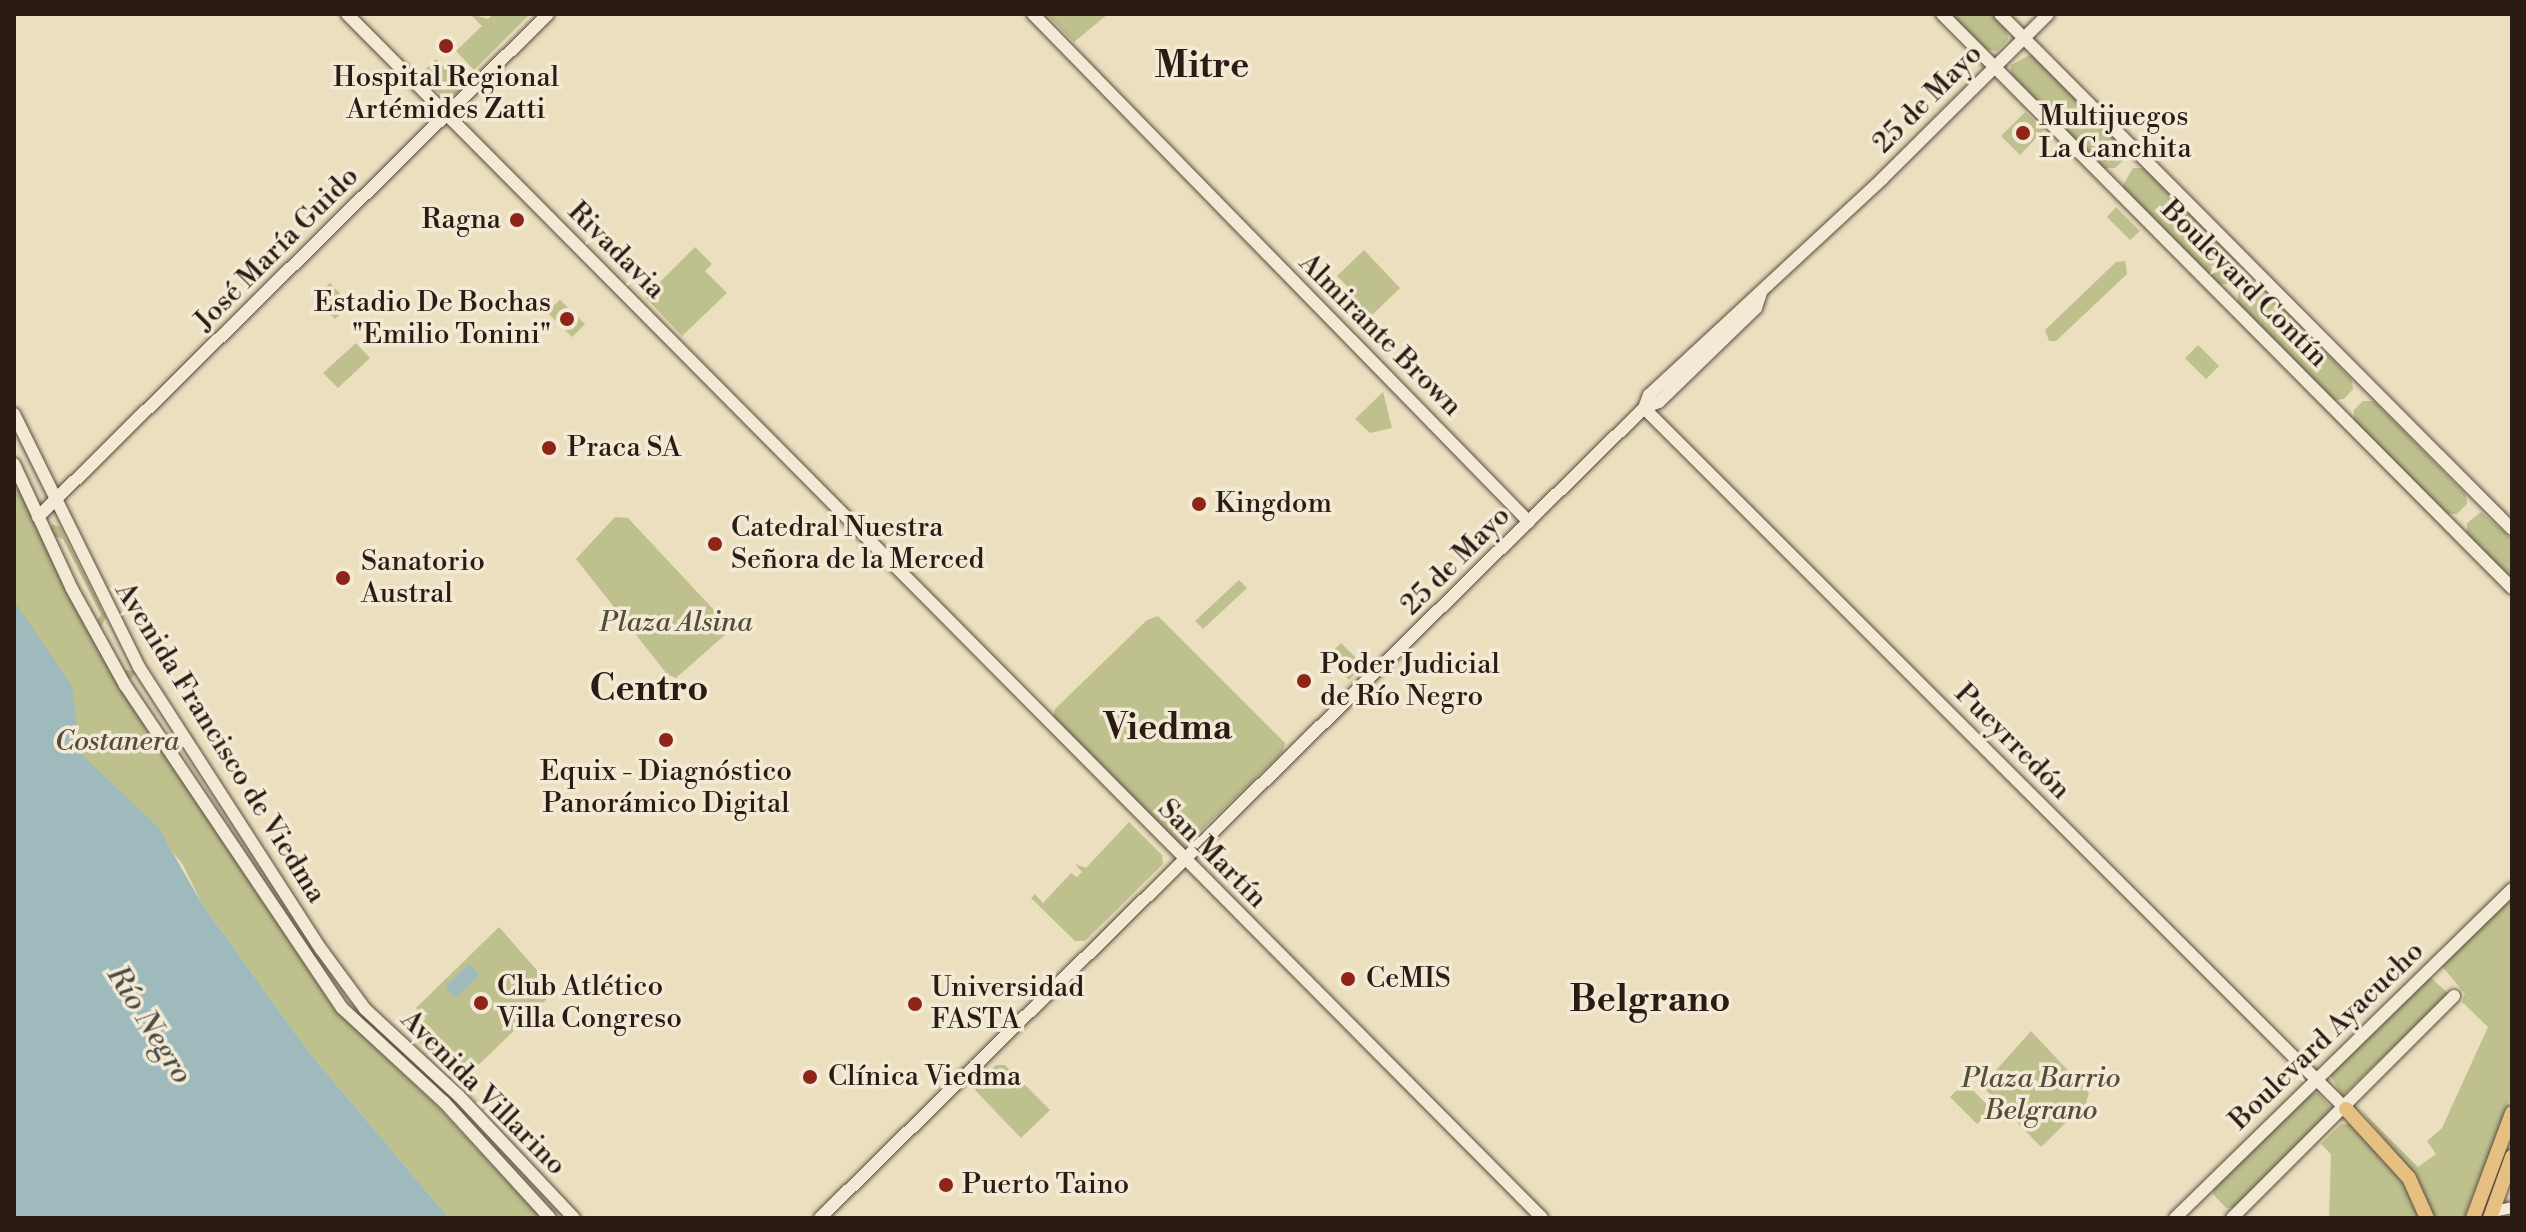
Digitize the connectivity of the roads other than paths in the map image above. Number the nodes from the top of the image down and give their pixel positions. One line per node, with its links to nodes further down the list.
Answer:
1 (347, 14): 9 (main road, Rivadavia)
2 (548, 14): 9 (main road, José María Guido)
3 (1033, 14): 16 (main road, Almirante Brown)
4 (1942, 14): 8 (main road, Boulevard Contín)
5 (2000, 14): 7 (main road, Boulevard Contín)
6 (2048, 14): 7 (main road, 25 de Mayo)
7 (2024, 38): 8 (main road, 25 de Mayo); 17 (main road, Boulevard Contín)
8 (1994, 67): 10 (main road, 25 de Mayo); 18 (main road, Boulevard Contín)
9 (445, 114): 13 (main road, José María Guido); 15 (main road, Rivadavia)
10 (1644, 408): 16 (main road, 25 de Mayo); 24 (main road, Pueyrredón)
11 (14, 414): 13 (main road, Avenida Francisco de Viedma)
12 (14, 464): 14 (main road, Avenida Francisco de Viedma)
13 (55, 502): 14 (main road, José María Guido); 22 (main road, Avenida Francisco de Viedma)
14 (38, 517): 23 (main road, Avenida Francisco de Viedma)
15 (850, 522): 19 (main road, San Martín)
16 (1529, 522): 19 (main road, 25 de Mayo)
17 (2512, 529)
18 (2512, 588)
19 (1185, 862): 32 (main road, 25 de Mayo); 33 (main road, 25 de Mayo); 34 (main road, San Martín)
20 (2512, 889): 24 (main road, Boulevard Ayacucho)
21 (2454, 996): 25 (main road)
22 (359, 1002): 31 (main road, Avenida Villarino)
23 (347, 1014): 30 (main road, Avenida Villarino)
24 (2316, 1080): 25 (main road, Pueyrredón); 35 (main road, Boulevard Ayacucho)
25 (2346, 1109): 36 (main road); 37 (highway)
26 (2512, 1113): 38 (highway)
27 (2512, 1157): 29 (highway)
28 (2512, 1207): 29 (street)
29 (2491, 1214)
30 (550, 1218)
31 (574, 1218)
32 (820, 1218)
33 (831, 1218)
34 (1542, 1218)
35 (2175, 1218)
36 (2232, 1218)
37 (2427, 1218)
38 (2473, 1218)

